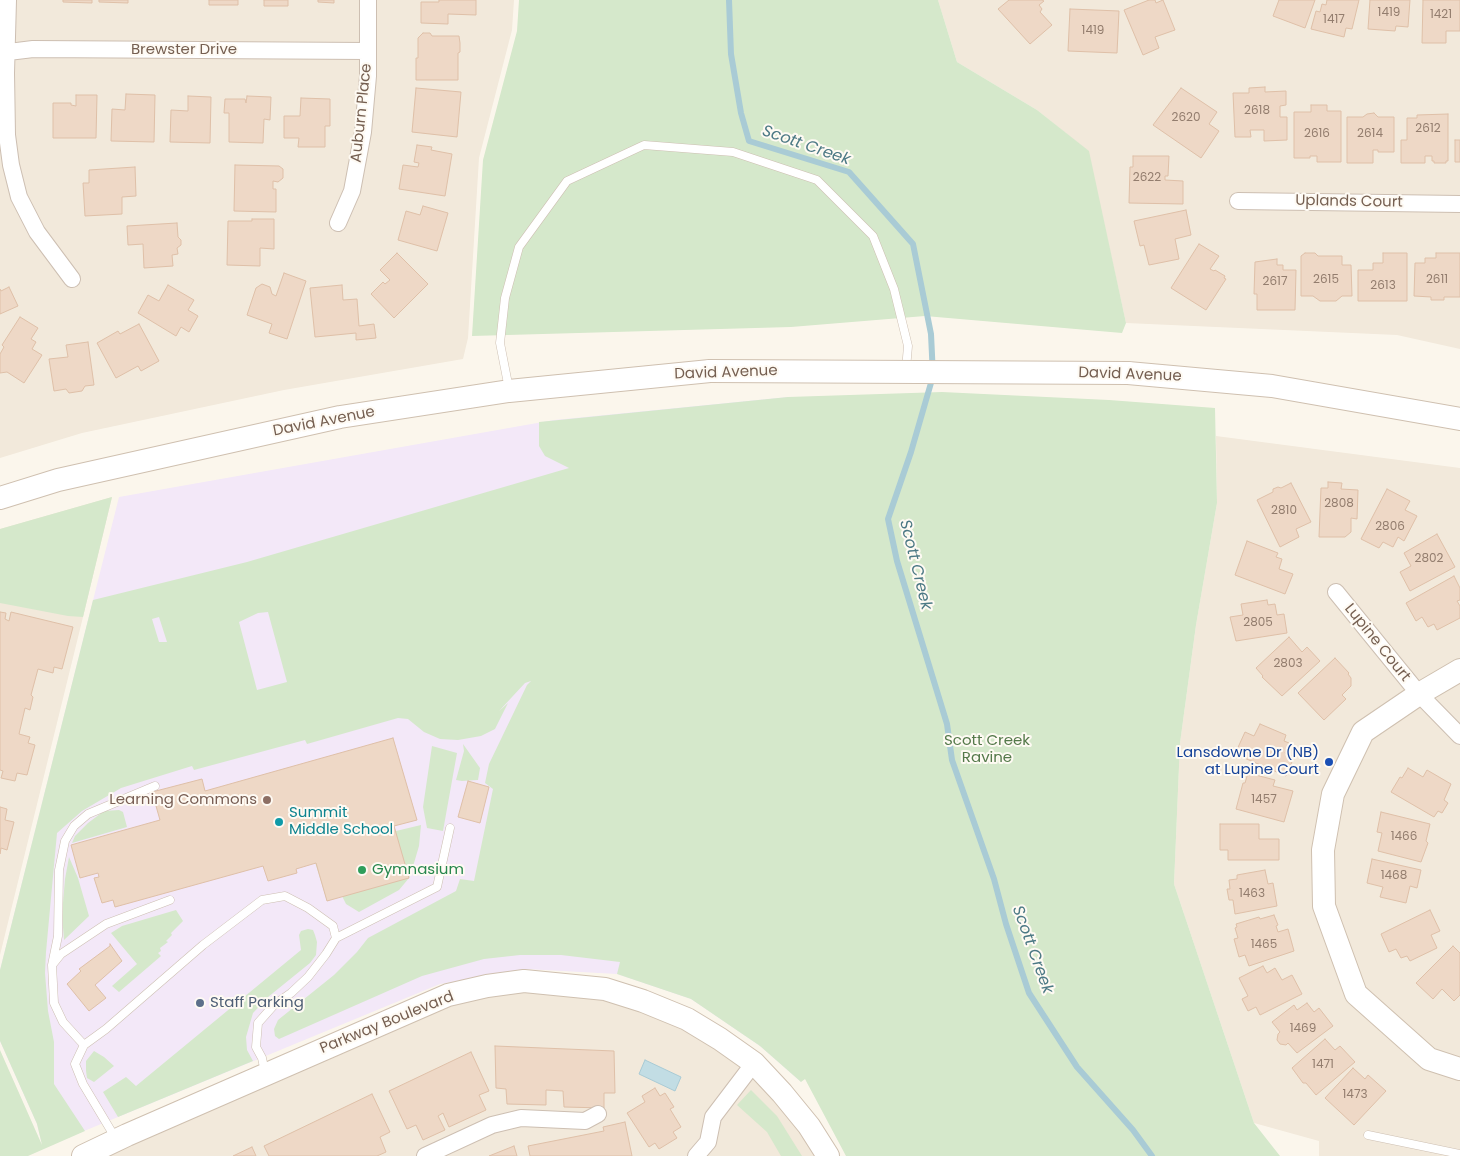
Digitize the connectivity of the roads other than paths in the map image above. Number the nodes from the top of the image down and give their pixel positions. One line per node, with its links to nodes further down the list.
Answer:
1 (8, 0): 4 (street)
2 (368, 0): 3 (street, Auburn Place)
3 (368, 51): 4 (street, Brewster Drive); 7 (street, Auburn Place)
4 (4, 53): 8 (street)
5 (1238, 201): 6 (street, Uplands Court)
6 (1460, 204)
7 (338, 223)
8 (72, 279)
9 (905, 380): 10 (lane)
10 (509, 392): 11 (main road, David Avenue, bridge); 12 (main road, David Avenue)
11 (1460, 419)
12 (0, 498)
13 (1336, 592): 15 (street, Lupine Court)
14 (1460, 670): 15 (main road)
15 (1419, 694): 16 (street, Lupine Court); 24 (main road)
16 (1460, 736)
17 (156, 786): 21 (lane)
18 (450, 828): 20 (lane)
19 (170, 900): 21 (lane)
20 (336, 938): 22 (lane); 25 (lane)
21 (52, 966): 22 (lane)
22 (84, 1045): 28 (lane)
23 (754, 1063): 25 (main road, Parkway Boulevard); 32 (street); 33 (main road, Parkway Boulevard)
24 (1460, 1069)
25 (265, 1074): 28 (main road, Parkway Boulevard)
26 (598, 1114): 31 (street)
27 (1368, 1135): 29 (lane)
28 (116, 1140): 30 (main road, Parkway Boulevard)
29 (1460, 1154)
30 (83, 1156)
31 (425, 1156)
32 (696, 1156)
33 (828, 1156)

